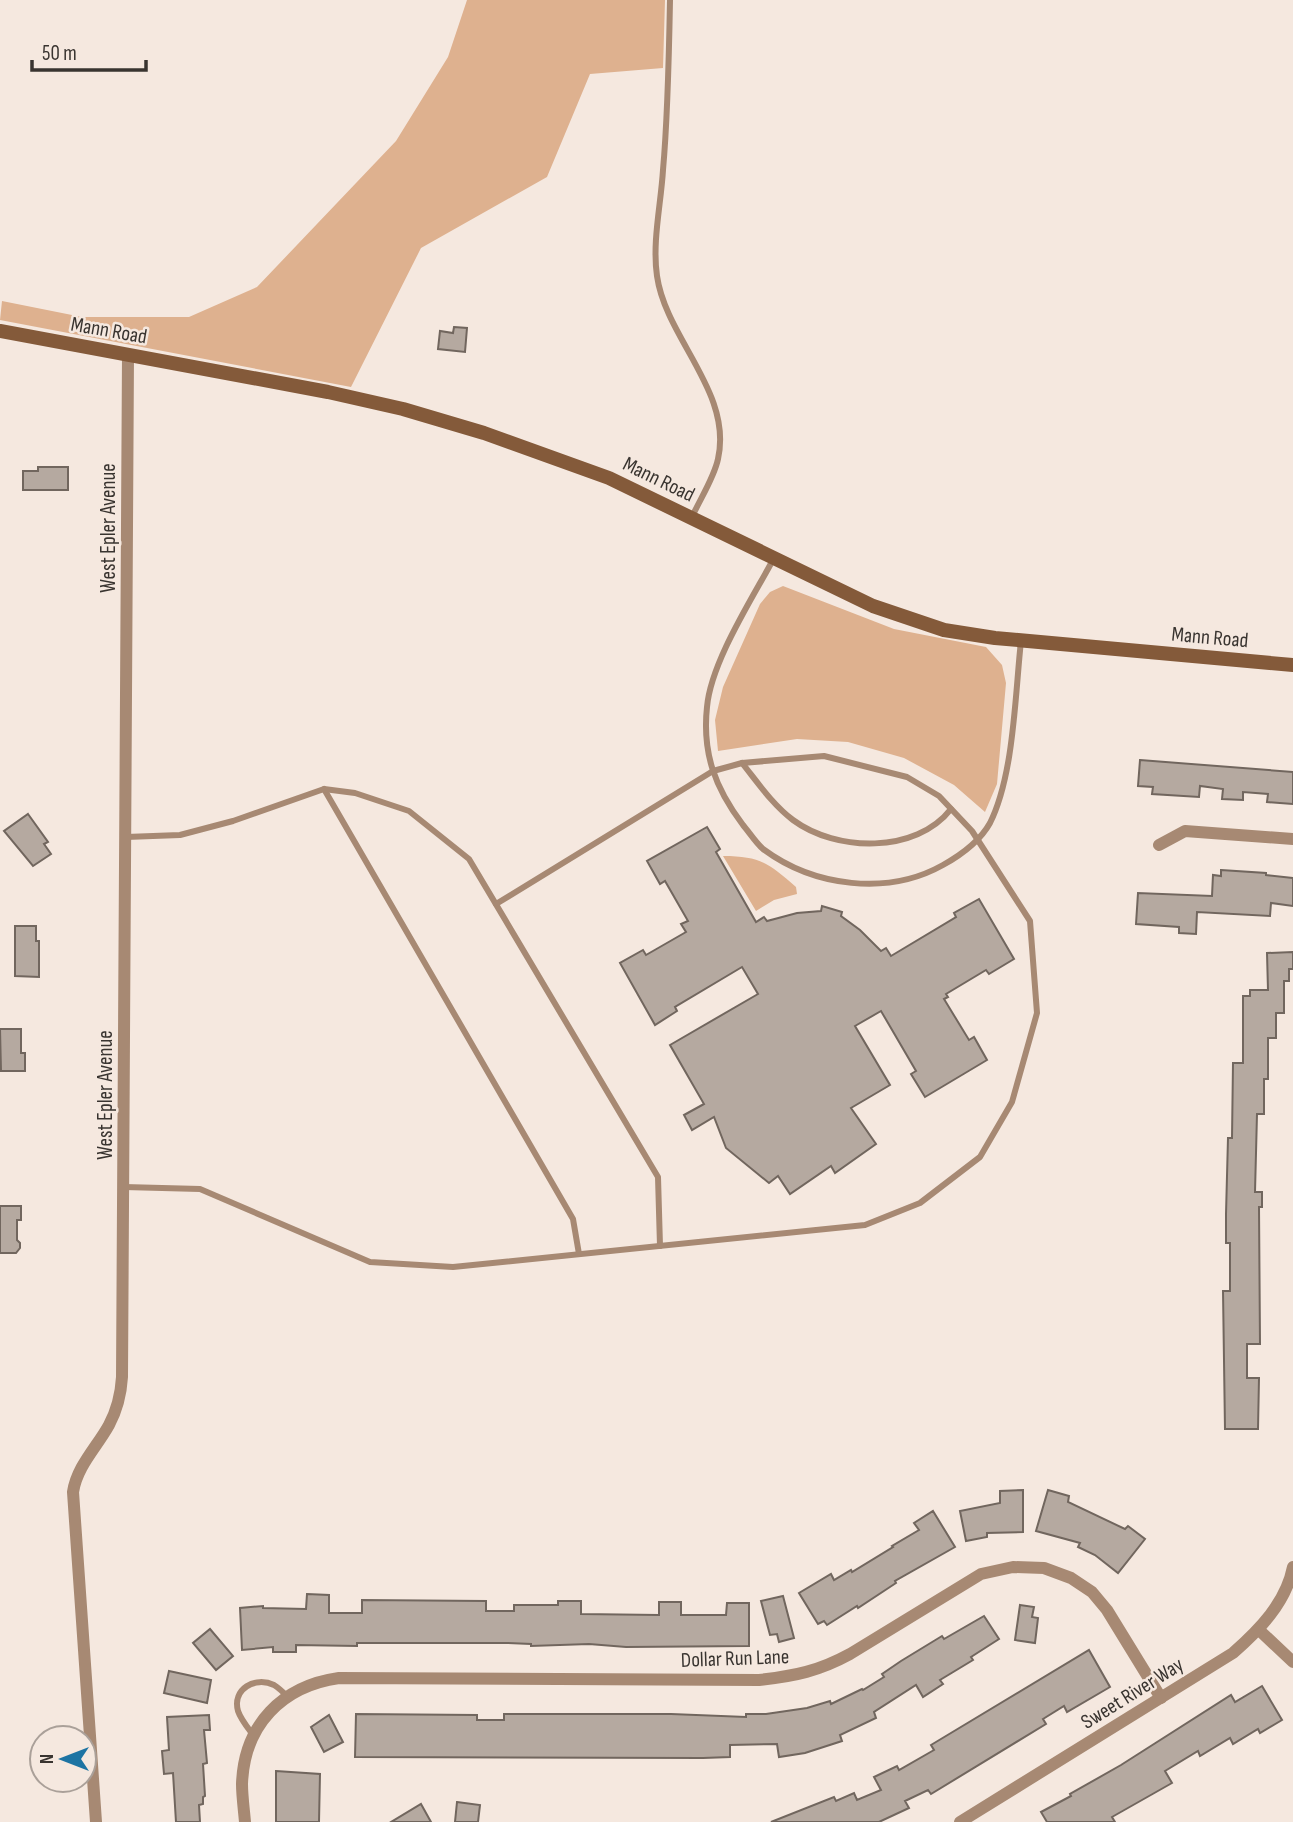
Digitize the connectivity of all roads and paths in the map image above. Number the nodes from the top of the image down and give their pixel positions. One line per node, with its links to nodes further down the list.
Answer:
1 (670, 0): 4 (lane)
2 (0, 331): 3 (main road, Mann Road)
3 (128, 355): 4 (main road, Mann Road); 12 (street, West Epler Avenue)
4 (691, 518): 5 (main road, Mann Road)
5 (774, 558): 6 (main road, Mann Road); 9 (lane)
6 (1021, 641): 7 (main road, Mann Road); 13 (lane)
7 (1293, 665)
8 (742, 763): 9 (lane); 11 (lane); 11 (lane)
9 (713, 771): 13 (lane); 16 (lane)
10 (324, 789): 12 (lane); 16 (lane); 19 (lane)
11 (951, 809): 13 (lane)
12 (126, 837): 17 (street, West Epler Avenue)
13 (978, 838): 18 (lane)
14 (1293, 839): 15 (street)
15 (1159, 845)
16 (496, 904): 18 (lane)
17 (124, 1187): 19 (lane); 26 (street, West Epler Avenue)
18 (660, 1246): 19 (lane)
19 (579, 1254)
20 (1293, 1567): 21 (street, Sweet River Way)
21 (1259, 1630): 22 (street); 24 (street, Sweet River Way)
22 (1293, 1662)
23 (288, 1696): 24 (street, Dollar Run Lane); 25 (street, Dollar Run Lane); 25 (lane)
24 (1161, 1698): 28 (street, Sweet River Way)
25 (254, 1736): 27 (street, Dollar Run Lane)
26 (96, 1822)
27 (245, 1822)
28 (960, 1822)

